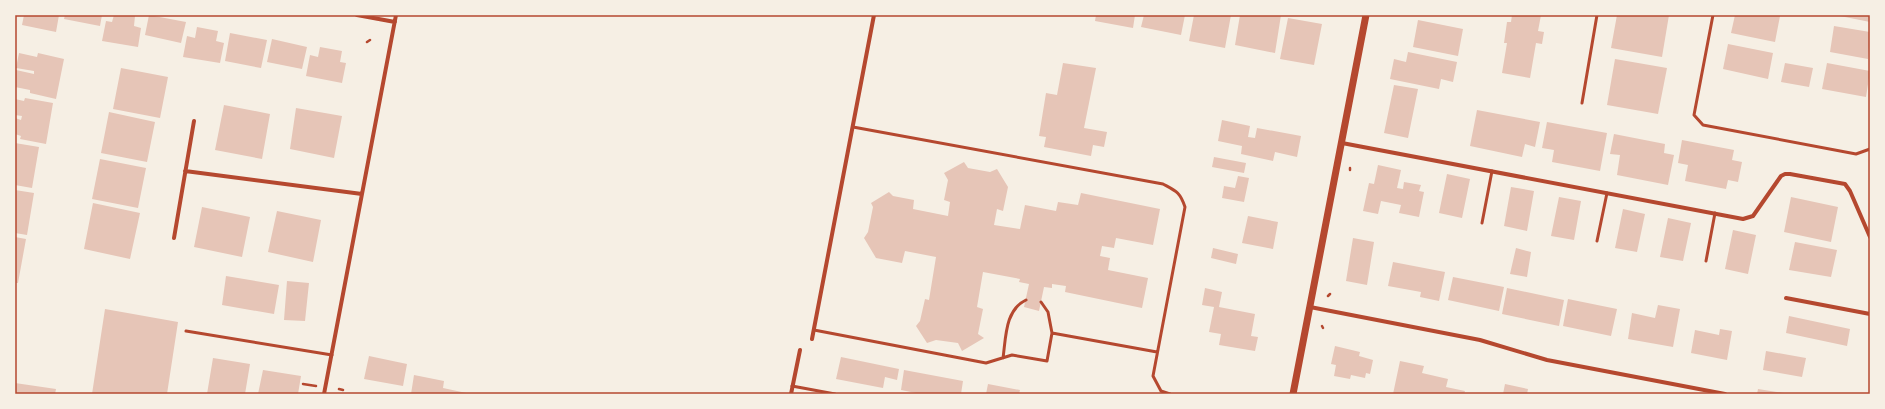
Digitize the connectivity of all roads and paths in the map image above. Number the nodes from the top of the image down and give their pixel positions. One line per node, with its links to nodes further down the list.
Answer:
1 (357, 15): 7 (street)
2 (396, 15): 7 (street)
3 (874, 15): 10 (street)
4 (1366, 15): 11 (street)
5 (1597, 15): 8 (lane)
6 (1713, 15): 12 (lane)
7 (395, 22): 16 (street)
8 (1582, 102)
9 (194, 121): 13 (street)
10 (853, 127): 28 (street); 33 (lane)
11 (1342, 143): 14 (street); 26 (street)
12 (1870, 149)
13 (185, 171): 16 (street); 20 (street)
14 (1492, 171): 15 (street); 18 (lane)
15 (1607, 193): 17 (street); 21 (lane)
16 (362, 194): 34 (street)
17 (1715, 213): 19 (street); 22 (lane)
18 (1482, 223)
19 (1870, 236)
20 (174, 238)
21 (1598, 241)
22 (1706, 261)
23 (1786, 298): 27 (street)
24 (1026, 300): 35 (lane)
25 (1041, 302): 30 (lane)
26 (1310, 307): 45 (street); 46 (street)
27 (1870, 314)
28 (814, 330): 31 (street); 35 (lane)
29 (186, 331): 34 (lane)
30 (1052, 332): 33 (lane); 35 (lane)
31 (812, 339)
32 (800, 350): 38 (street)
33 (1157, 352): 44 (lane)
34 (332, 355): 41 (street)
35 (1003, 358)
36 (303, 384): 37 (path)
37 (316, 386)
38 (792, 386): 42 (street); 43 (lane)
39 (339, 389): 40 (path)
40 (343, 390)
41 (324, 394)
42 (791, 394)
43 (835, 394)
44 (1170, 394)
45 (1293, 394)
46 (1725, 394)

